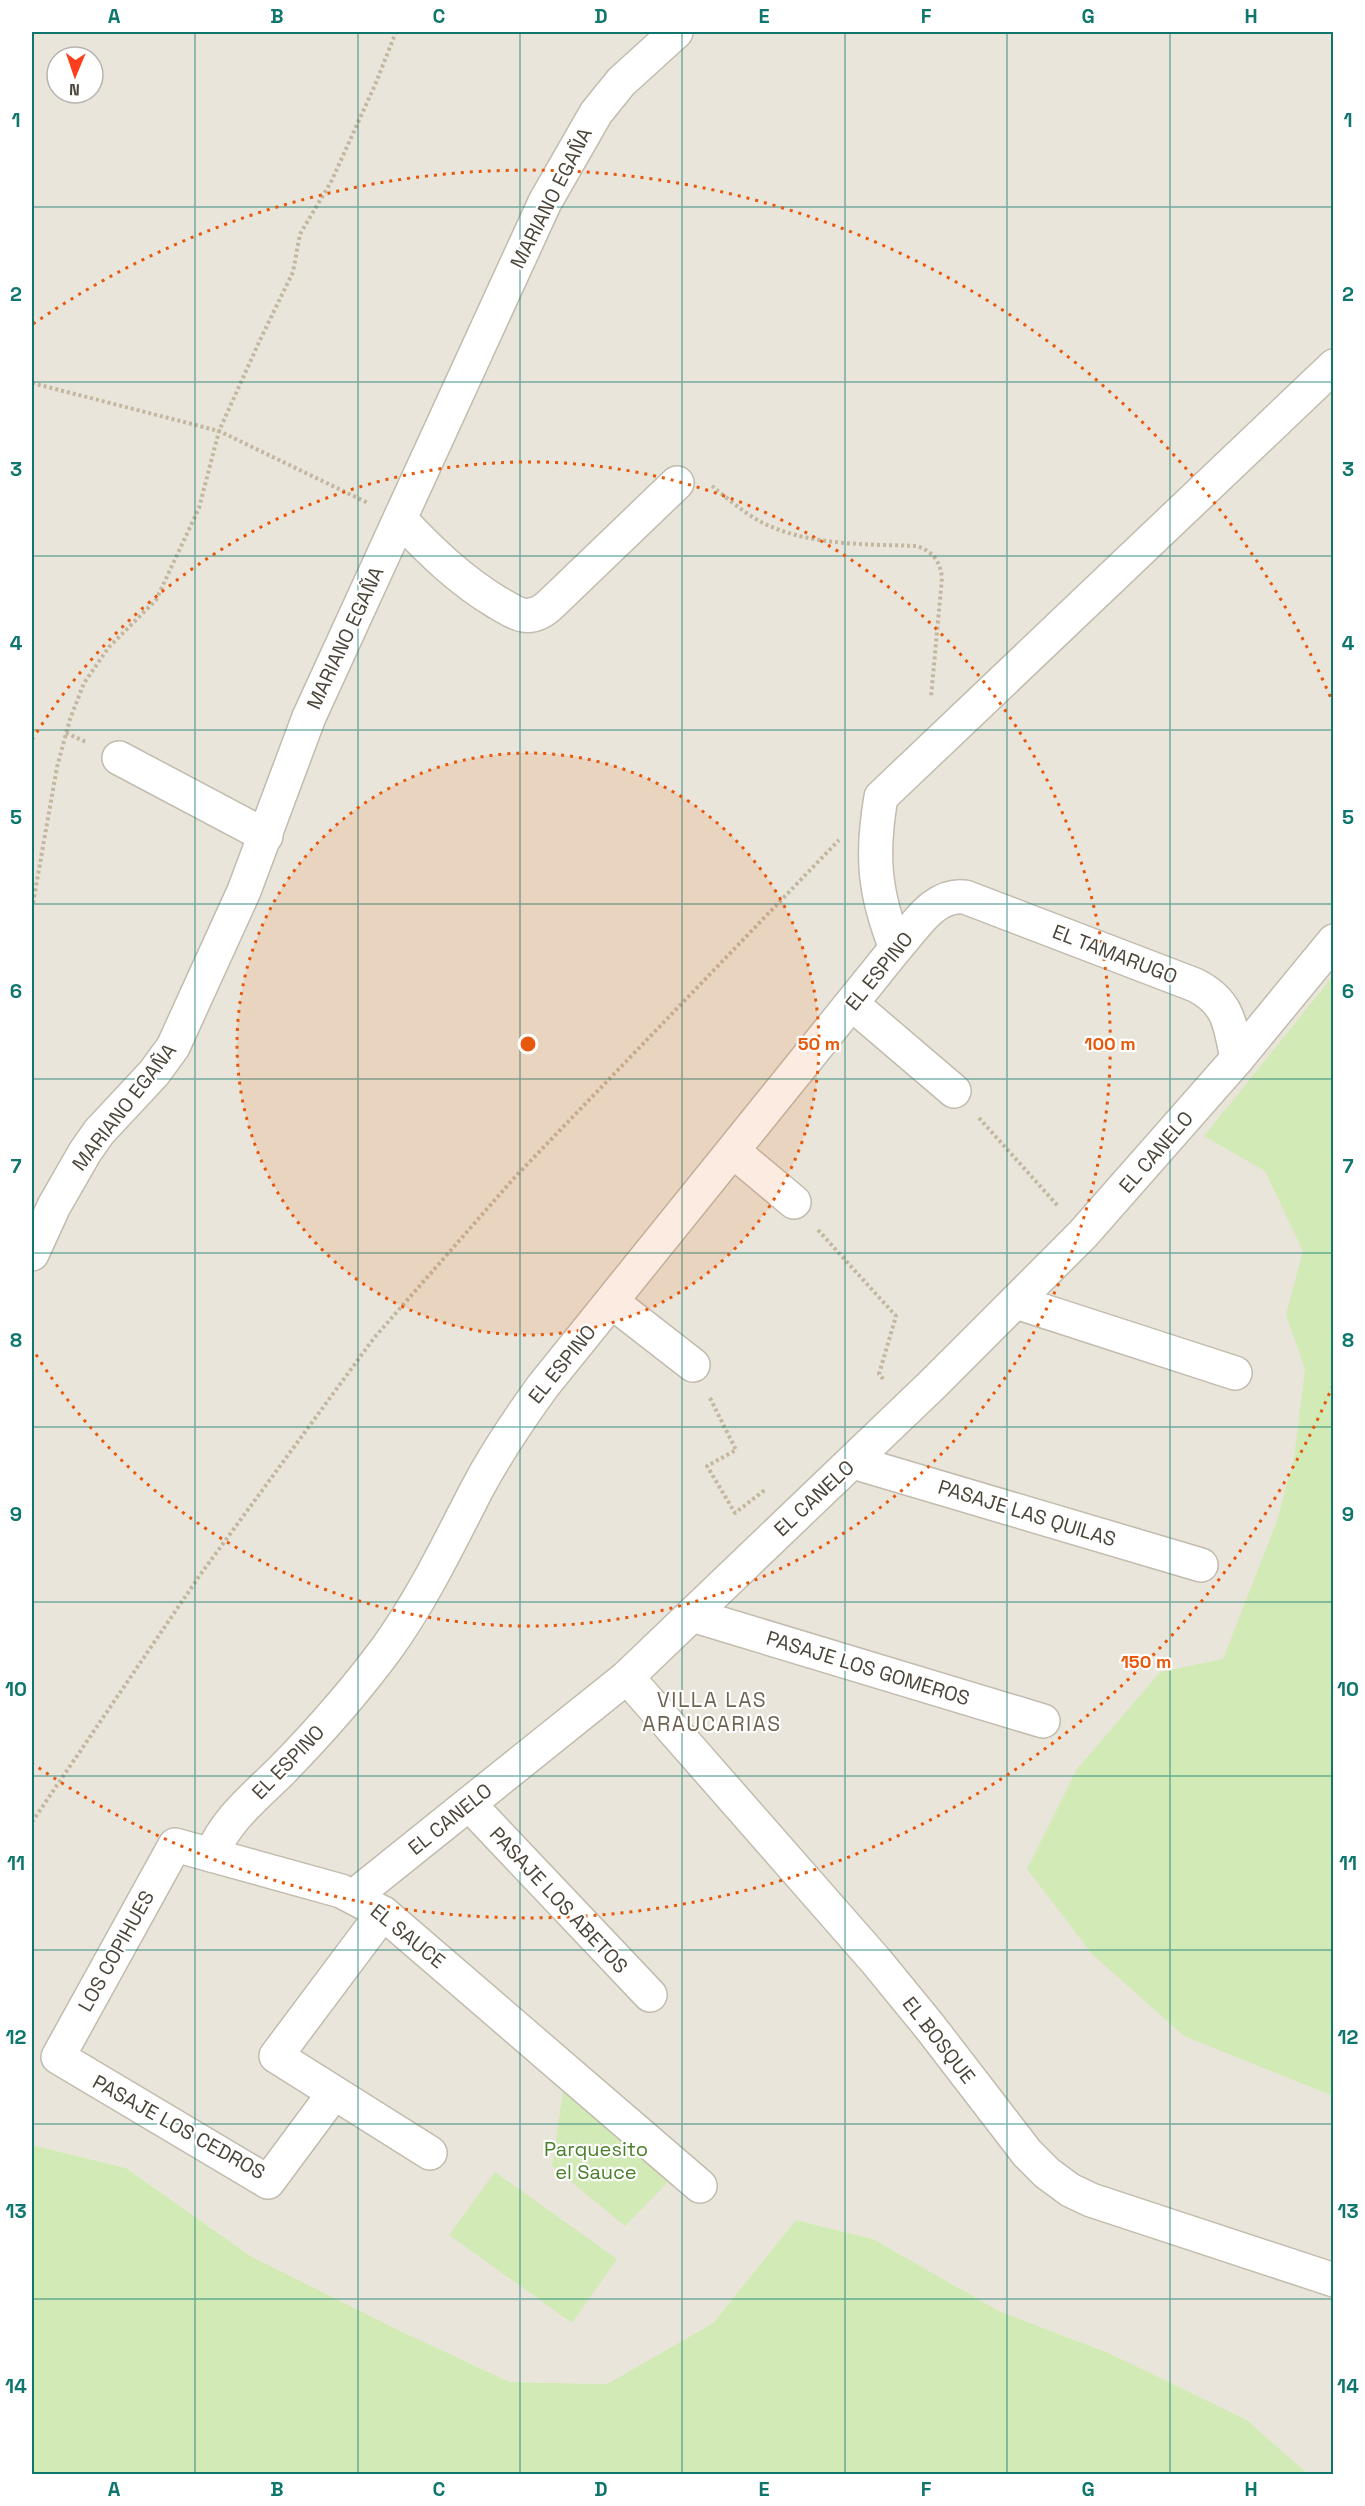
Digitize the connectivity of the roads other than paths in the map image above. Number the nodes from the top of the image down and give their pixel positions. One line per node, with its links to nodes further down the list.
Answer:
1 (676, 32): 4 (street, MARIANO EGAÑA)
2 (1334, 366): 9 (street)
3 (677, 483): 4 (street)
4 (400, 519): 6 (street, MARIANO EGAÑA)
5 (119, 758): 6 (street)
6 (266, 836): 15 (street, MARIANO EGAÑA)
7 (950, 897): 9 (street, EL ESPINO); 11 (street, EL TAMARUGO)
8 (1334, 941): 11 (street, EL CANELO)
9 (896, 948): 10 (street, EL ESPINO)
10 (852, 1004): 12 (street); 13 (street, EL ESPINO)
11 (1237, 1059): 17 (street, EL CANELO)
12 (954, 1091)
13 (733, 1151): 14 (street); 16 (street, EL ESPINO)
14 (794, 1202)
15 (32, 1254)
16 (612, 1302): 18 (street); 27 (street, EL ESPINO)
17 (1016, 1302): 19 (street); 20 (street, EL CANELO)
18 (693, 1365)
19 (1236, 1373)
20 (853, 1462): 21 (street, PASAJE LAS QUILAS); 22 (street, EL CANELO)
21 (1201, 1565)
22 (692, 1615): 23 (street, EL CANELO); 24 (street, PASAJE LOS GOMEROS)
23 (627, 1677): 25 (street, EL CANELO); 35 (street, EL BOSQUE)
24 (1043, 1721)
25 (469, 1804): 28 (street, EL CANELO); 30 (street, PASAJE LOS ABETOS)
26 (175, 1845): 27 (street, EL SAUCE); 31 (street, LOS COPIHUES)
27 (211, 1855): 28 (street, EL SAUCE)
28 (354, 1896): 29 (street, EL SAUCE)
29 (383, 1913): 32 (street); 34 (street, EL SAUCE)
30 (650, 1995)
31 (58, 2057): 32 (street, PASAJE LOS CEDROS)
32 (334, 2093): 33 (street)
33 (430, 2153)
34 (700, 2186)
35 (1334, 2280)

